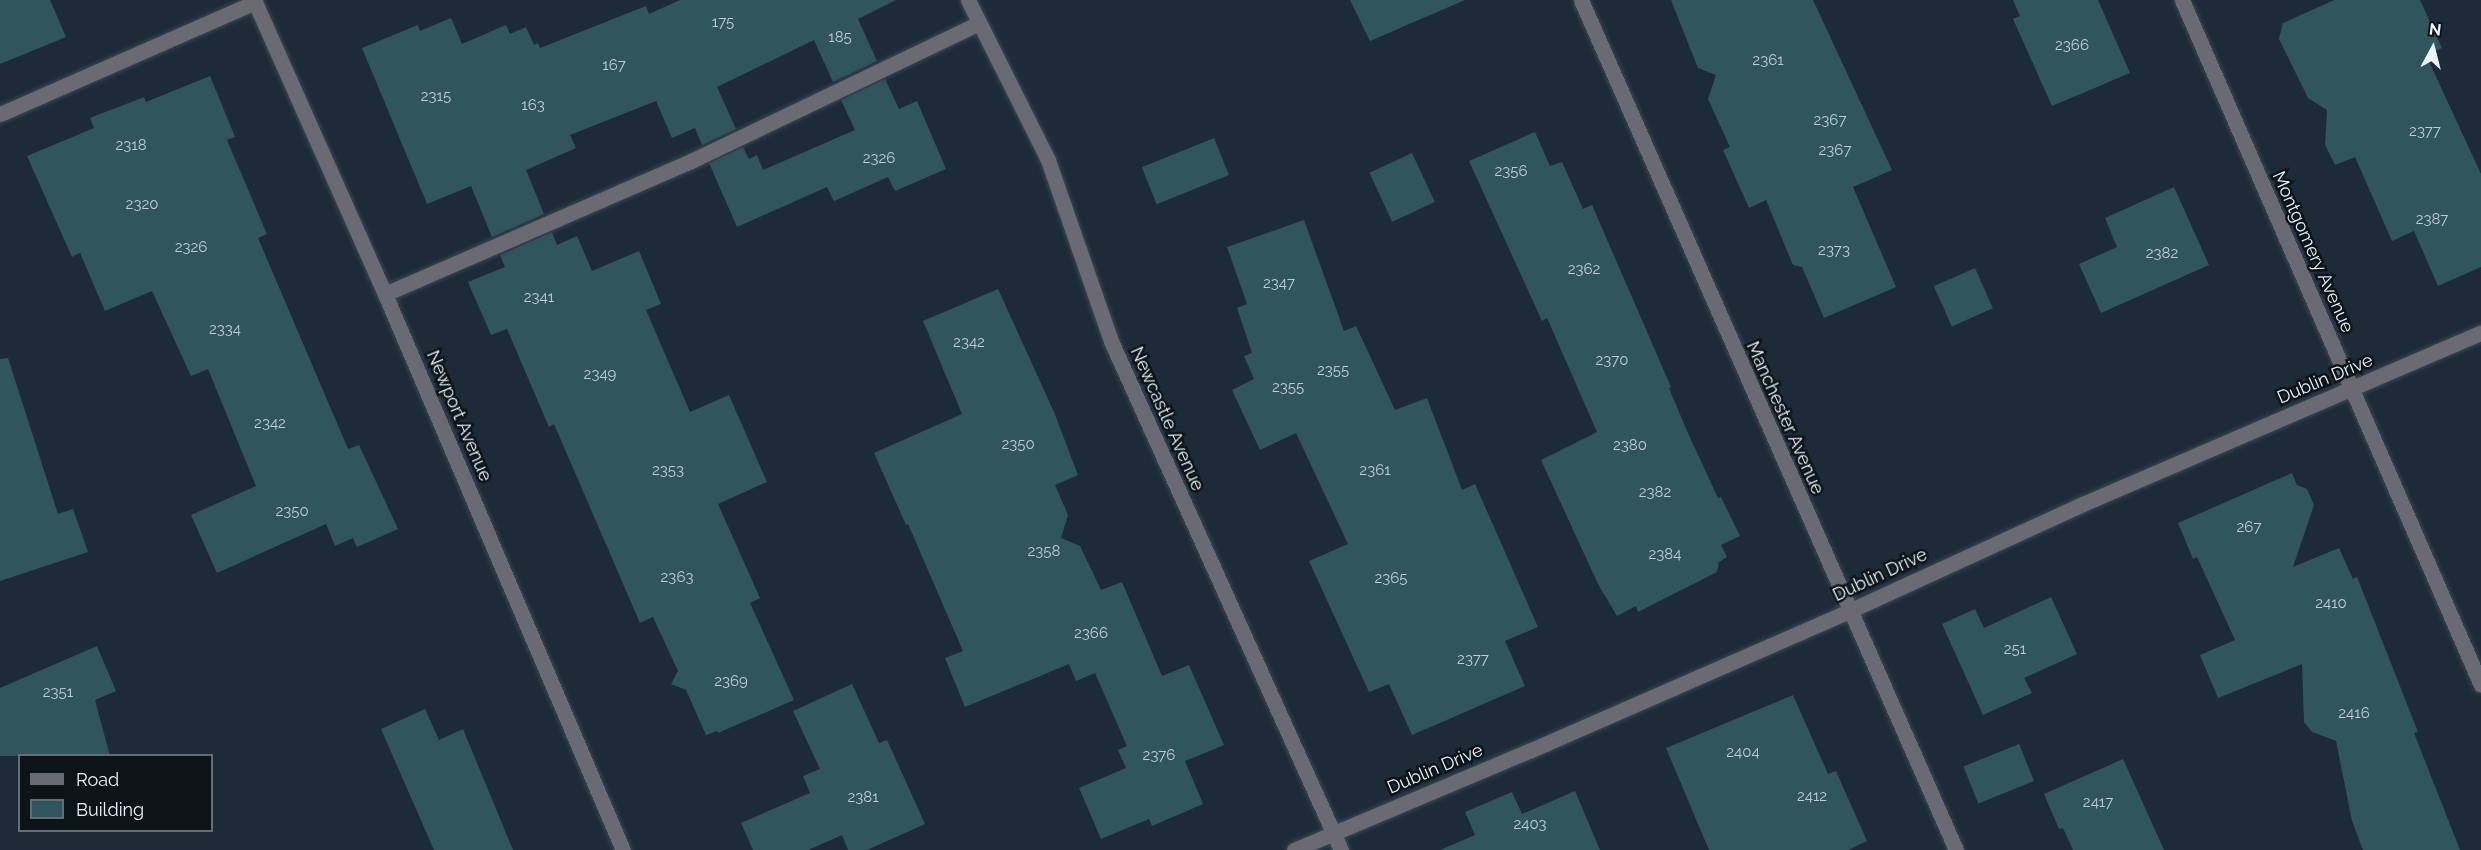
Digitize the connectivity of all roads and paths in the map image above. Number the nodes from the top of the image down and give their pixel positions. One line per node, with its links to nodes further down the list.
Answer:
1 (968, 0): 5 (street, Newcastle Avenue)
2 (1581, 0): 10 (street, Manchester Avenue)
3 (2182, 0): 9 (street, Montgomery Avenue)
4 (255, 1): 6 (street); 7 (street, Newport Avenue)
5 (979, 22): 7 (street); 12 (street, Newcastle Avenue)
6 (0, 114)
7 (385, 294): 13 (street, Newport Avenue)
8 (2481, 333): 9 (street, Dublin Drive)
9 (2351, 389): 10 (street, Dublin Drive); 11 (street, Montgomery Avenue)
10 (1849, 611): 12 (street, Dublin Drive); 16 (street, Manchester Avenue)
11 (2481, 685)
12 (1333, 833): 14 (street, Dublin Drive); 15 (street, Newcastle Avenue)
13 (623, 850)
14 (1294, 850)
15 (1341, 850)
16 (1956, 850)

